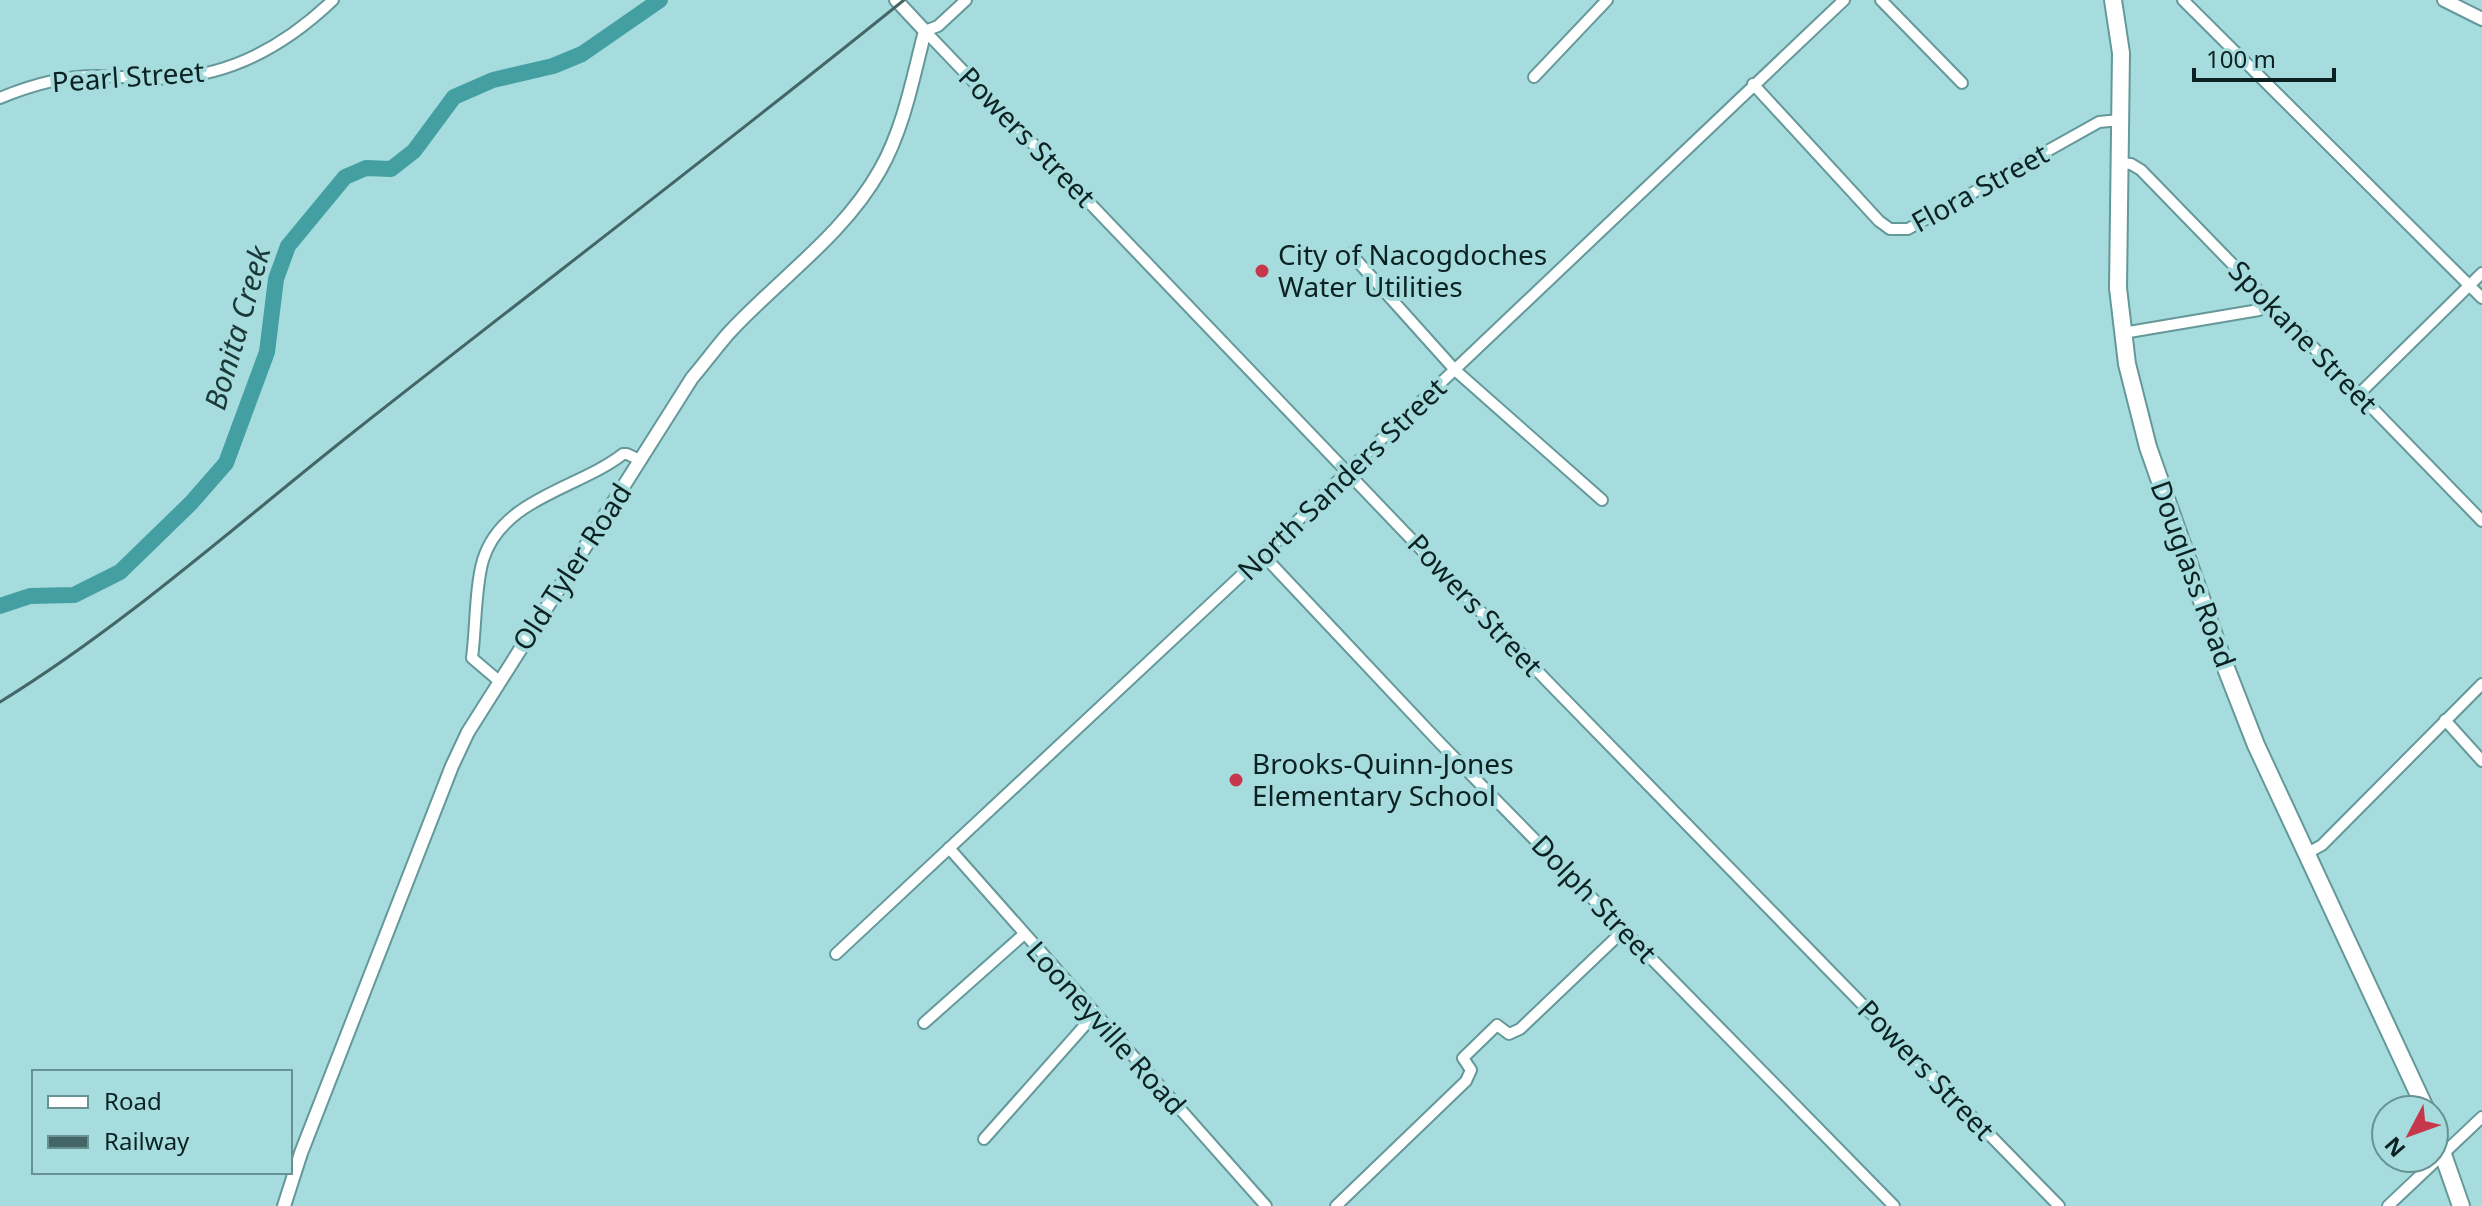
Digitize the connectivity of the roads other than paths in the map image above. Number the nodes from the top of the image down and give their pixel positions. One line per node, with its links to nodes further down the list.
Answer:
1 (333, 0): 15 (street, Pearl Street)
2 (896, 0): 11 (street, Powers Street)
3 (966, 0): 11 (street)
4 (1607, 0): 12 (street)
5 (1844, 0): 14 (street, North Sanders Street)
6 (1881, 0): 13 (street)
7 (2113, 0): 16 (main road, Douglass Road)
8 (2183, 0): 20 (street)
9 (2444, 0): 10 (street)
10 (2482, 19)
11 (925, 31): 26 (street, Old Tyler Road); 27 (street, Powers Street)
12 (1534, 77)
13 (1962, 83)
14 (1753, 84): 16 (street, Flora Street); 24 (street, North Sanders Street)
15 (0, 98)
16 (2120, 120): 17 (main road, Douglass Road)
17 (2118, 163): 22 (street, Spokane Street); 23 (main road, Douglass Road)
18 (1351, 254): 24 (street)
19 (2482, 273): 20 (street)
20 (2470, 286): 21 (street); 25 (street)
21 (2482, 298)
22 (2269, 303): 23 (street); 25 (street, Spokane Street)
23 (2123, 333): 36 (main road, Douglass Road)
24 (1455, 370): 27 (street, North Sanders Street); 28 (street)
25 (2358, 395): 29 (street, Spokane Street)
26 (640, 460): 31 (street, Old Tyler Road); 31 (street)
27 (1348, 471): 30 (street, North Sanders Street); 52 (street, Powers Street)
28 (1602, 500)
29 (2482, 521)
30 (1263, 555): 35 (street, North Sanders Street); 37 (street, Dolph Street)
31 (499, 681): 48 (street, Old Tyler Road)
32 (2482, 684): 33 (street)
33 (2445, 720): 34 (street); 36 (street)
34 (2482, 761)
35 (949, 848): 38 (street, Looneyville Road); 39 (street, North Sanders Street)
36 (2306, 854): 42 (main road, Douglass Road)
37 (1624, 930): 50 (street); 51 (street, Dolph Street)
38 (1023, 935): 40 (street, Looneyville Road); 41 (street)
39 (836, 954)
40 (1094, 1015): 44 (street); 49 (street, Looneyville Road)
41 (924, 1023)
42 (2418, 1094)
43 (2482, 1117): 45 (street)
44 (984, 1139)
45 (2450, 1148)
46 (2450, 1172): 54 (main road)
47 (2422, 1174): 53 (street)
48 (284, 1206)
49 (1266, 1206)
50 (1336, 1206)
51 (1892, 1206)
52 (2059, 1206)
53 (2388, 1206)
54 (2461, 1206)

